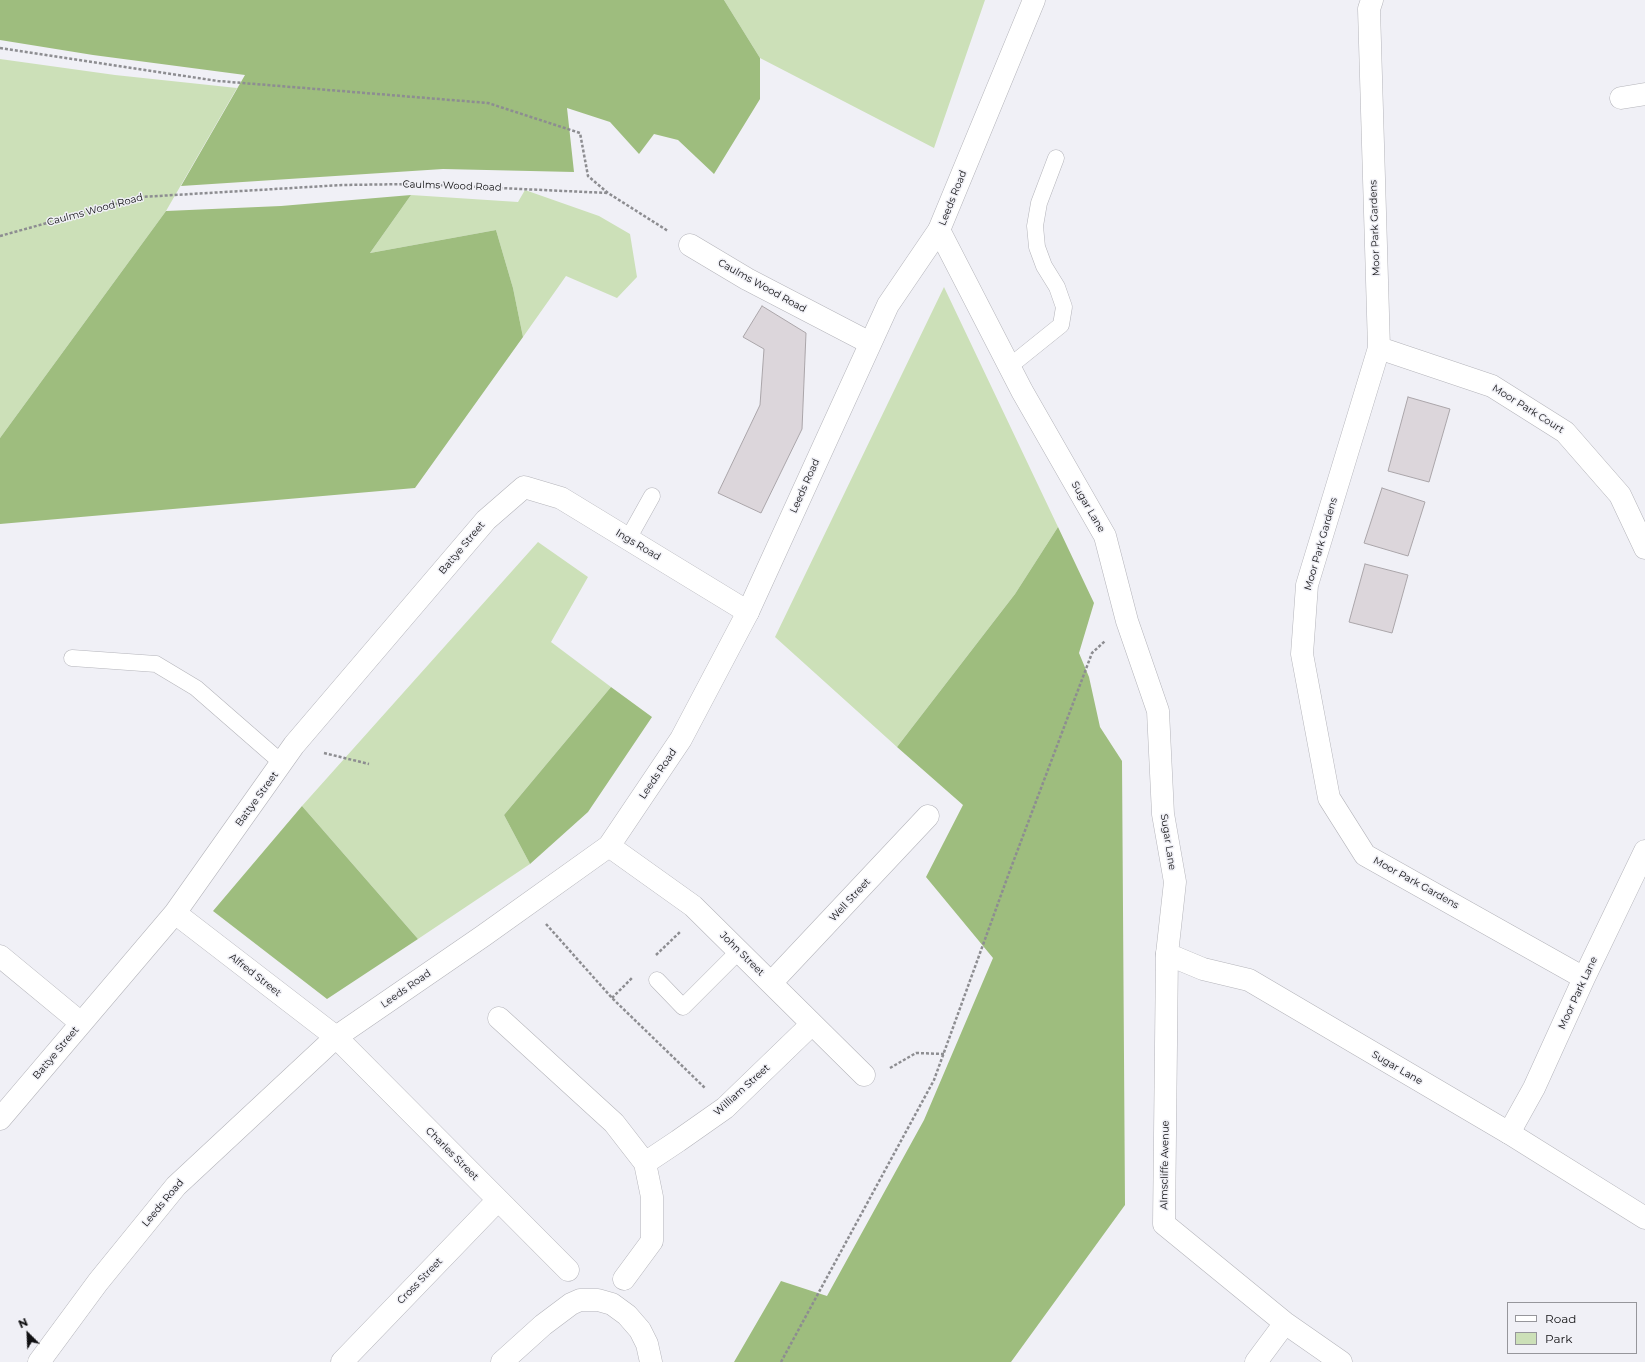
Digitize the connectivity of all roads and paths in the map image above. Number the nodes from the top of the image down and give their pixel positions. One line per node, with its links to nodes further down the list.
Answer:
1 (1034, 0): 8 (street, Leeds Road)
2 (1372, 0): 12 (street, Moor Park Gardens)
3 (0, 48): 7 (path)
4 (1645, 94): 5 (street)
5 (1621, 98)
6 (1056, 158): 13 (lane)
7 (608, 193): 9 (path, Caulms Wood Road); 10 (path, Caulms Wood Road)
8 (939, 230): 11 (street, Leeds Road); 13 (street, Sugar Lane)
9 (0, 236)
10 (690, 245): 11 (street, Caulms Wood Road)
11 (870, 343): 18 (street, Leeds Road)
12 (1379, 348): 17 (street, Moor Park Court); 32 (street, Moor Park Gardens)
13 (1010, 366): 19 (street, Sugar Lane)
14 (524, 487): 16 (street, Ings Road); 21 (street, Battye Street)
15 (652, 496): 16 (lane)
16 (628, 539): 18 (street, Ings Road)
17 (1645, 548)
18 (748, 612): 25 (street, Leeds Road)
19 (1127, 621): 30 (street, Sugar Lane); 39 (path)
20 (72, 658): 22 (lane)
21 (294, 745): 22 (street, Battye Street); 23 (path)
22 (282, 763): 28 (street, Battye Street)
23 (369, 764)
24 (928, 816): 34 (street, Well Street)
25 (609, 846): 27 (street, Leeds Road); 29 (street, John Street)
26 (1645, 852): 32 (street, Moor Park Lane)
27 (529, 904): 38 (street, Leeds Road); 41 (path)
28 (175, 913): 36 (street, Battye Street); 38 (street, Alfred Street)
29 (739, 951): 33 (lane); 34 (street, John Street)
30 (1167, 954): 43 (street, Sugar Lane); 49 (street, Almscliffe Avenue)
31 (0, 956): 36 (street)
32 (1584, 978): 43 (street, Moor Park Lane)
33 (657, 980)
34 (772, 983): 37 (street, John Street)
35 (499, 1018): 44 (street)
36 (81, 1023): 42 (street, Battye Street)
37 (812, 1024): 40 (street, John Street); 41 (street, William Street)
38 (336, 1037): 45 (street, Charles Street); 50 (street, Leeds Road)
39 (944, 1054): 40 (path); 54 (path)
40 (864, 1075)
41 (725, 1108): 44 (street, William Street)
42 (0, 1119)
43 (1508, 1133): 46 (street, Sugar Lane)
44 (645, 1163): 48 (street)
45 (498, 1200): 47 (street, Charles Street); 51 (street, Cross Street)
46 (1645, 1218)
47 (568, 1270)
48 (624, 1279)
49 (1285, 1323): 55 (street); 56 (street, Almscliffe Avenue)
50 (39, 1362)
51 (342, 1362)
52 (502, 1362): 53 (street)
53 (651, 1362)
54 (781, 1362)
55 (1256, 1362)
56 (1341, 1362)

